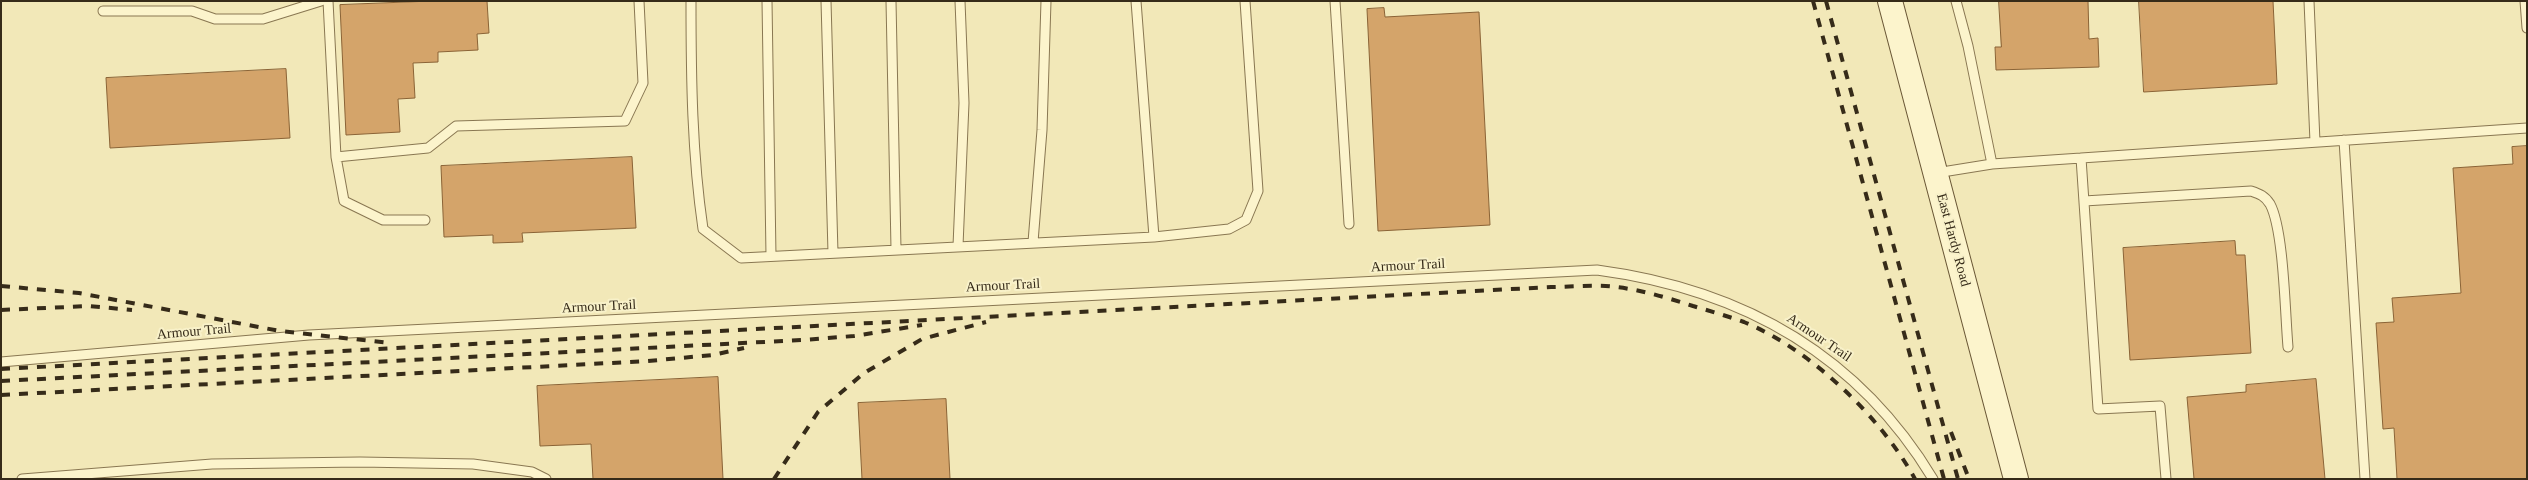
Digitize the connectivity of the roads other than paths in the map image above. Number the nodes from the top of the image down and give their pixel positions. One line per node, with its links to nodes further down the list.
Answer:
1 (321, 1): 17 (lane)
2 (328, 1): 22 (lane)
3 (639, 1): 22 (lane)
4 (691, 1): 34 (lane)
5 (766, 1): 34 (lane)
6 (826, 1): 33 (lane)
7 (891, 1): 32 (lane)
8 (960, 1): 31 (lane)
9 (1046, 1): 30 (lane)
10 (1136, 1): 29 (lane)
11 (1245, 1): 29 (lane)
12 (1334, 1): 28 (lane)
13 (1890, 1): 25 (main road, East Hardy Road)
14 (1956, 1): 24 (lane)
15 (2309, 1): 21 (lane)
16 (2525, 1): 18 (lane)
17 (103, 11)
18 (2527, 28)
19 (2527, 128): 20 (lane)
20 (2344, 140): 21 (lane); 42 (lane)
21 (2315, 142): 23 (lane)
22 (336, 157): 27 (lane)
23 (2081, 158): 24 (lane); 26 (lane)
24 (1992, 164): 25 (lane)
25 (1936, 173): 40 (main road, East Hardy Road)
26 (2084, 200): 35 (lane); 41 (lane)
27 (425, 220)
28 (1350, 224)
29 (1154, 237): 30 (lane)
30 (1033, 242): 31 (lane)
31 (958, 246): 32 (lane)
32 (896, 249): 33 (lane)
33 (834, 253): 34 (lane)
34 (771, 256)
35 (2288, 347)
36 (1, 362): 39 (lane, Armour Trail)
37 (22, 479): 38 (lane)
38 (546, 479)
39 (1933, 479)
40 (2016, 479)
41 (2166, 479)
42 (2365, 479)

